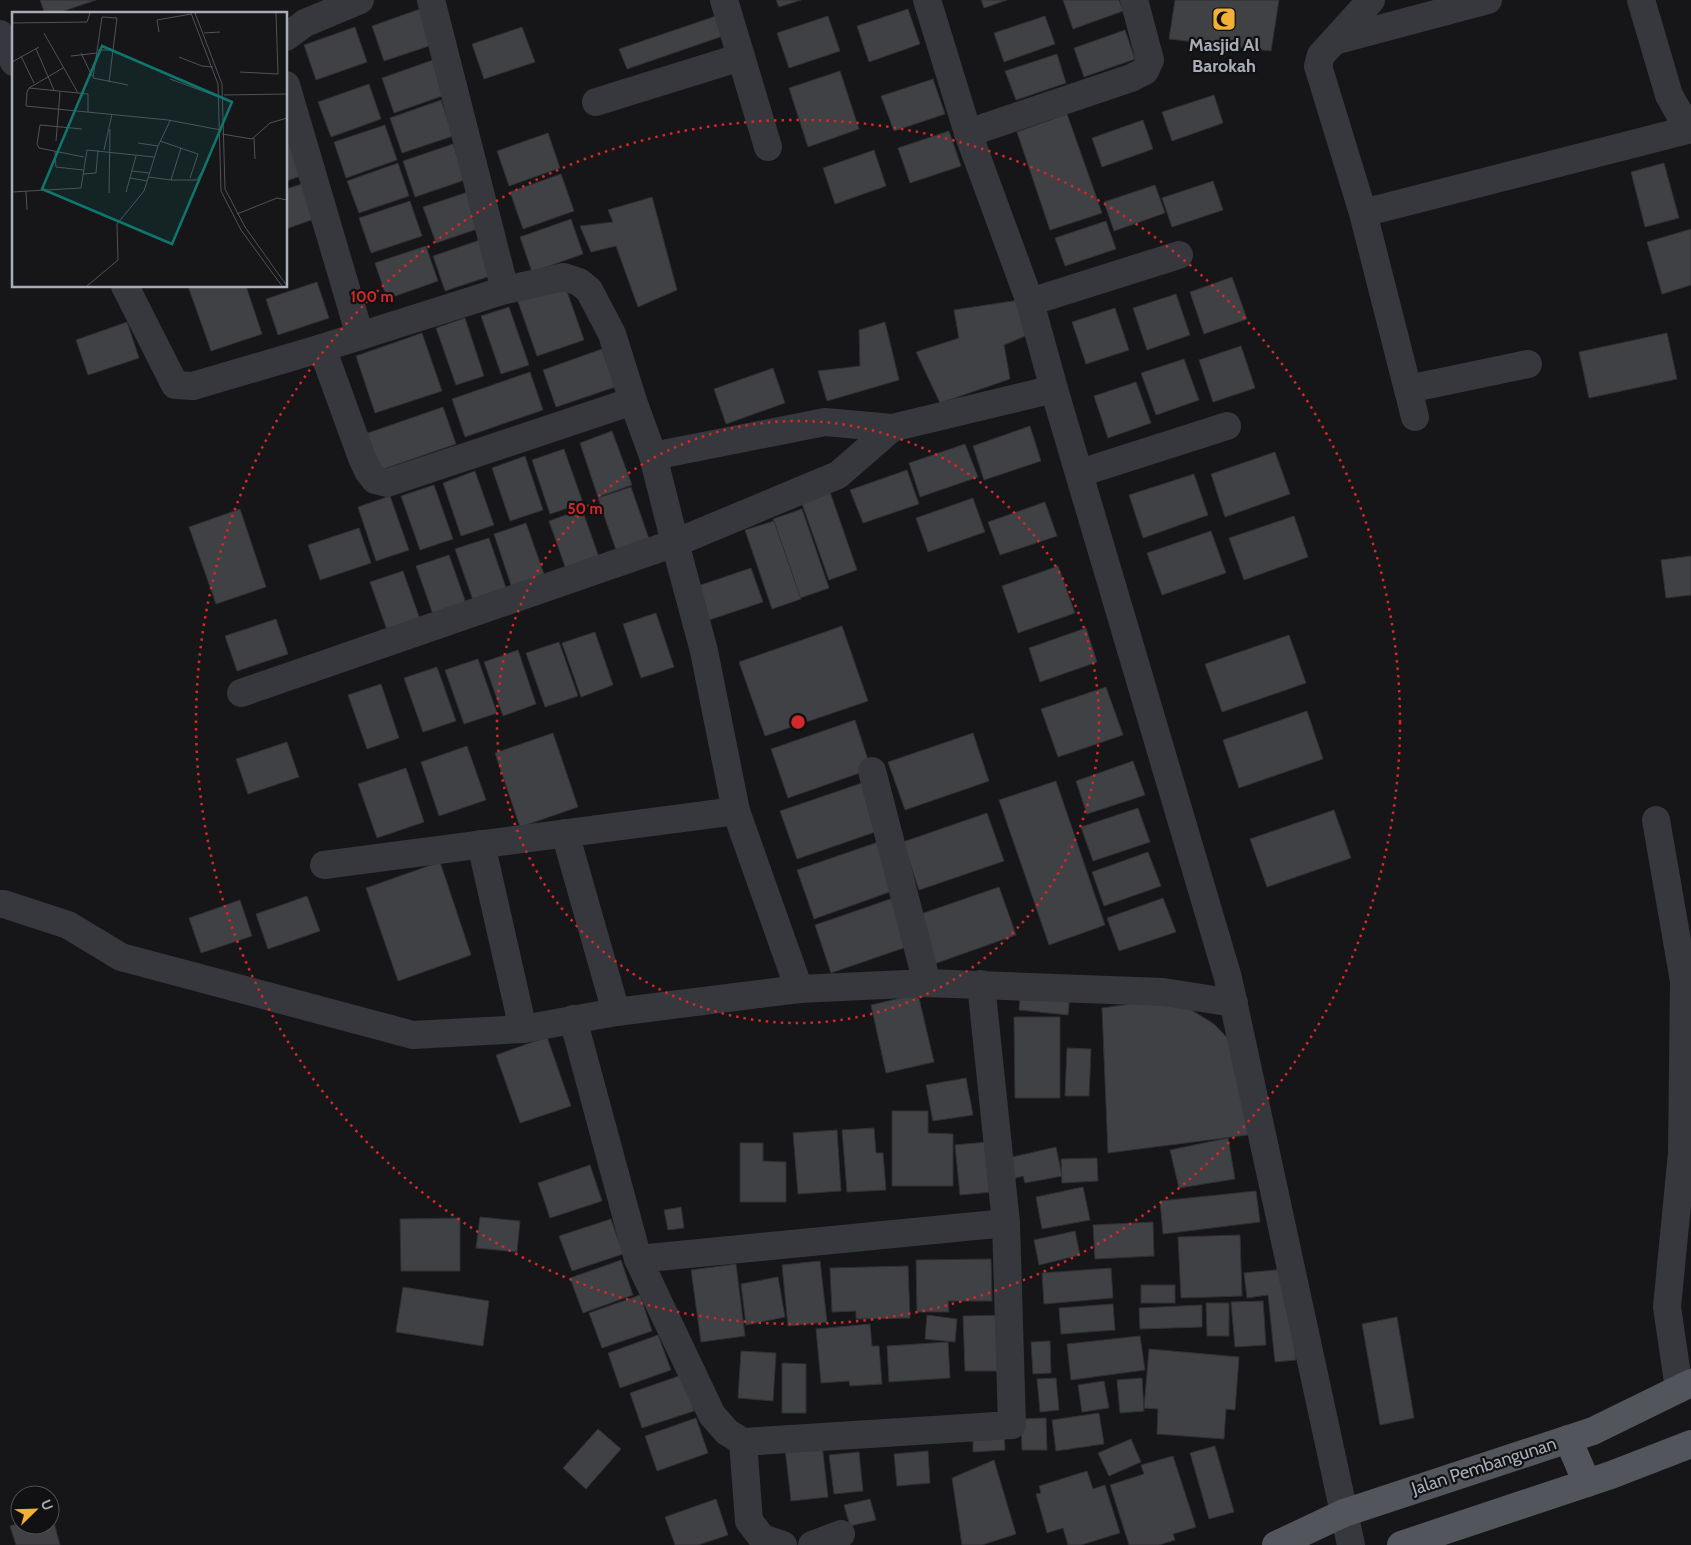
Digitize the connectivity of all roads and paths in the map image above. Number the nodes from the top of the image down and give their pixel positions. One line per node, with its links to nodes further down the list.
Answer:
1 (360, 0): 10 (street)
2 (431, 0): 23 (street)
3 (724, 0): 12 (street)
4 (927, 0): 18 (street)
5 (1134, 0): 18 (street)
6 (1371, 0): 11 (street)
7 (1488, 0): 11 (street)
8 (1640, 0): 16 (street)
9 (0, 34): 13 (street)
10 (288, 36)
11 (1334, 41): 20 (street)
12 (740, 57): 15 (street); 19 (street)
13 (12, 58)
14 (288, 92): 25 (street)
15 (596, 102)
16 (1691, 122)
17 (1691, 129): 20 (street)
18 (968, 134): 24 (street)
19 (768, 147)
20 (1363, 213): 29 (street)
21 (1179, 255): 24 (street)
22 (126, 288): 26 (street)
23 (505, 290): 25 (street); 30 (street)
24 (1030, 302): 28 (street)
25 (360, 336): 26 (street)
26 (322, 348): 30 (street)
27 (1528, 364): 29 (street)
28 (1054, 389): 33 (street); 35 (street)
29 (1408, 389): 31 (street)
30 (633, 401): 34 (street)
31 (1415, 417)
32 (1227, 426): 35 (street)
33 (892, 428): 34 (street); 36 (street)
34 (654, 456): 36 (street)
35 (1080, 473): 48 (street)
36 (674, 543): 37 (street); 39 (street)
37 (241, 692)
38 (872, 771): 45 (street)
39 (736, 811): 41 (street); 47 (street)
40 (1656, 820): 54 (street)
41 (565, 833): 42 (street); 49 (street)
42 (481, 844): 43 (street); 51 (street)
43 (324, 865)
44 (0, 904): 51 (street)
45 (927, 983): 46 (street); 47 (street)
46 (981, 984): 48 (street); 52 (street)
47 (798, 989): 49 (street)
48 (1234, 1003): 59 (street)
49 (616, 1012): 50 (street)
50 (573, 1019): 51 (street); 53 (street)
51 (523, 1028)
52 (1006, 1223): 53 (street); 56 (street)
53 (638, 1259): 56 (street)
54 (1685, 1386): 55 (main road, Jalan Pembangunan)
55 (1568, 1439): 58 (main road); 59 (main road, Jalan Pembangunan)
56 (743, 1442): 62 (street)
57 (1691, 1444): 58 (main road)
58 (1587, 1484): 66 (main road)
59 (1344, 1513): 61 (main road, Jalan Pembangunan); 65 (street)
60 (841, 1534): 63 (street)
61 (1313, 1537): 64 (main road, Jalan Pembangunan)
62 (783, 1545)
63 (812, 1545)
64 (1276, 1545)
65 (1352, 1545)
66 (1401, 1545)

